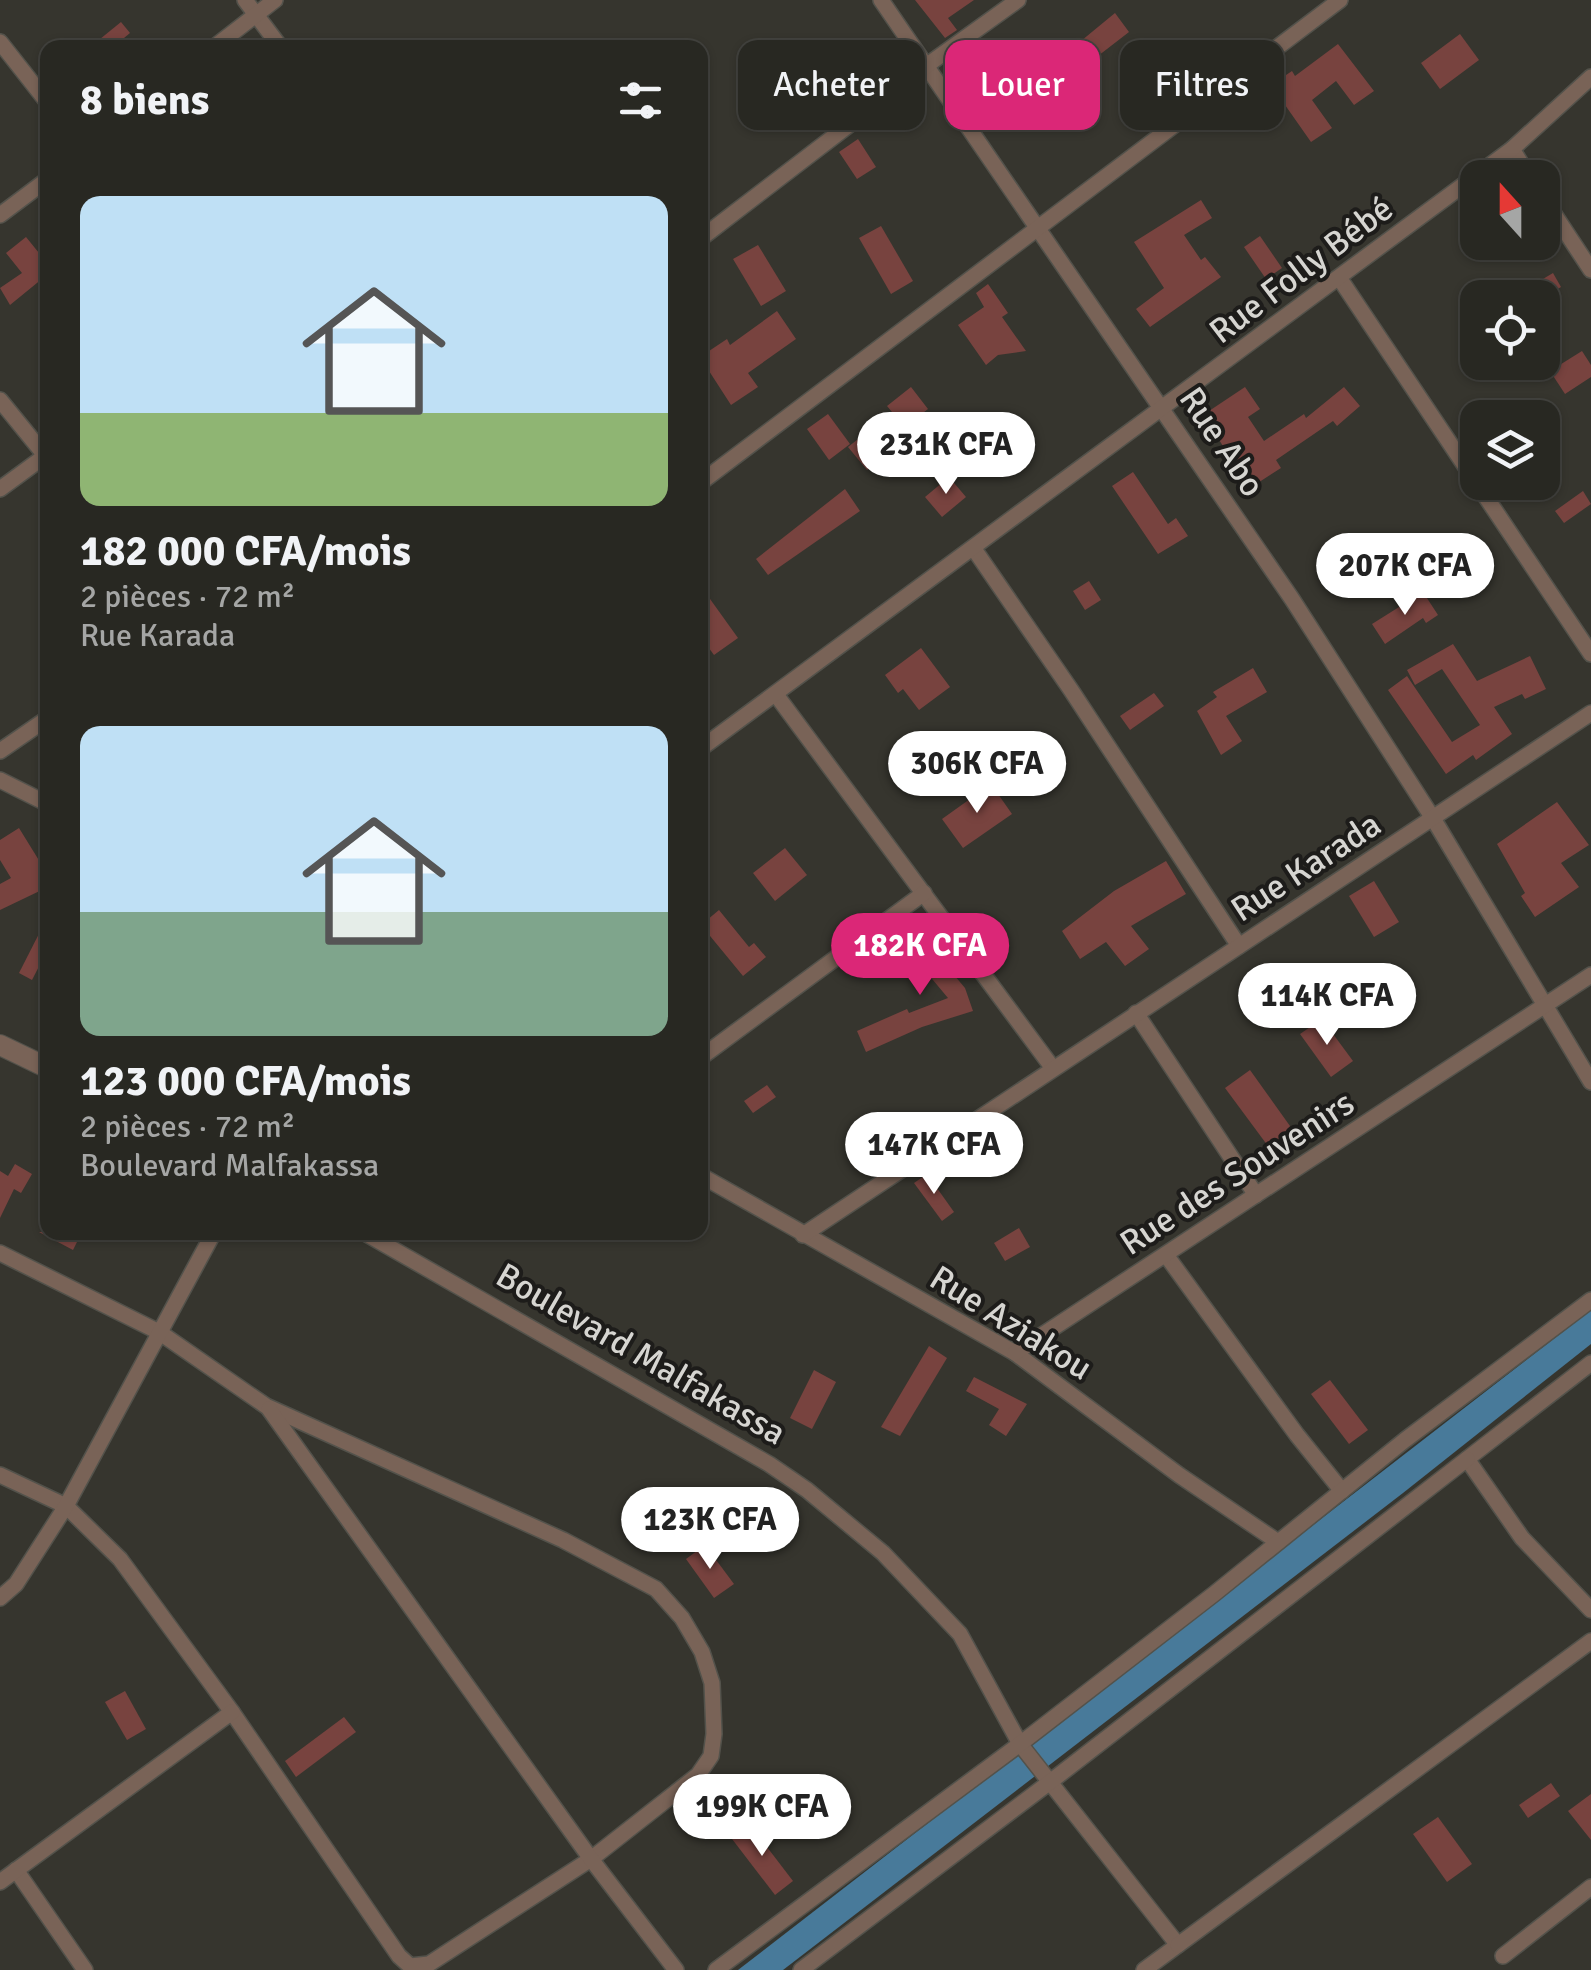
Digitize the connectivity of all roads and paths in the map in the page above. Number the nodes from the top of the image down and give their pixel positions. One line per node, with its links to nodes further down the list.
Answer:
1 (245, 0): 6 (street)
2 (274, 0): 6 (street)
3 (881, 0): 10 (street, Rue Abo)
4 (1018, 0): 10 (street)
5 (1340, 0): 18 (street)
6 (256, 14): 7 (street); 8 (street)
7 (223, 40)
8 (275, 40)
9 (0, 42): 12 (street)
10 (926, 66): 18 (street, Rue Abo); 19 (street)
11 (1591, 77): 13 (street, Rue Folly Bébé)
12 (40, 93)
13 (1512, 149): 14 (street); 21 (street, Rue Folly Bébé)
14 (1519, 160)
15 (40, 185): 16 (street)
16 (0, 215)
17 (1560, 223): 20 (street)
18 (1038, 230): 23 (street, Rue Abo); 26 (street)
19 (708, 233)
20 (1591, 270)
21 (1340, 278): 23 (street, Rue Folly Bébé); 29 (street)
22 (0, 400): 24 (street)
23 (1163, 410): 28 (street, Rue Folly Bébé); 37 (street, Rue Abo)
24 (40, 450)
25 (40, 462): 27 (street)
26 (708, 477)
27 (0, 490)
28 (974, 549): 30 (street, Rue Folly Bébé); 39 (street)
29 (1591, 654)
30 (776, 696): 33 (street, Rue Folly Bébé); 38 (street)
31 (1591, 713): 37 (street, Rue Karada)
32 (40, 723): 34 (street)
33 (708, 744)
34 (0, 750)
35 (0, 780): 36 (street)
36 (40, 800)
37 (1434, 820): 39 (street, Rue Karada); 41 (street, Rue Abo)
38 (924, 893): 44 (street); 46 (street)
39 (1239, 946): 42 (street, Rue Karada)
40 (1591, 975): 41 (street, Rue des Souvenirs)
41 (1543, 1006): 47 (street, Rue Abo); 49 (street, Rue des Souvenirs)
42 (1136, 1013): 46 (street, Rue Karada); 49 (street)
43 (0, 1045): 45 (street)
44 (708, 1052)
45 (40, 1064)
46 (1052, 1067): 50 (street, Rue Karada)
47 (1591, 1082)
48 (708, 1181): 50 (street, Rue Aziakou)
49 (1256, 1196): 54 (street, Rue des Souvenirs)
50 (803, 1235): 57 (street, Rue Aziakou)
51 (210, 1240): 56 (street)
52 (376, 1240): 69 (street, Boulevard Malfakassa)
53 (0, 1253): 56 (street)
54 (1166, 1255): 57 (street, Rue des Souvenirs); 62 (street)
55 (1591, 1300): 62 (street)
56 (158, 1332): 59 (street); 63 (street)
57 (1014, 1353): 64 (street, Rue Aziakou)
58 (1591, 1363): 60 (street)
59 (266, 1406): 71 (street); 71 (street)
60 (1466, 1459): 66 (street); 70 (street)
61 (0, 1475): 63 (street)
62 (1342, 1491): 64 (street)
63 (66, 1506): 65 (street); 68 (street)
64 (1278, 1542): 69 (street)
65 (0, 1598)
66 (1591, 1610)
67 (1591, 1641): 75 (street)
68 (232, 1712): 71 (street); 72 (street)
69 (1020, 1744): 70 (street, Boulevard Malfakassa); 79 (street)
70 (1048, 1780): 75 (street, Boulevard Malfakassa); 80 (street)
71 (590, 1859): 78 (street)
72 (16, 1870): 73 (street); 77 (street)
73 (0, 1882)
74 (1591, 1887): 76 (street)
75 (1178, 1945): 81 (street)
76 (1503, 1956)
77 (85, 1970)
78 (676, 1970)
79 (716, 1970)
80 (801, 1970)
81 (1144, 1970)

